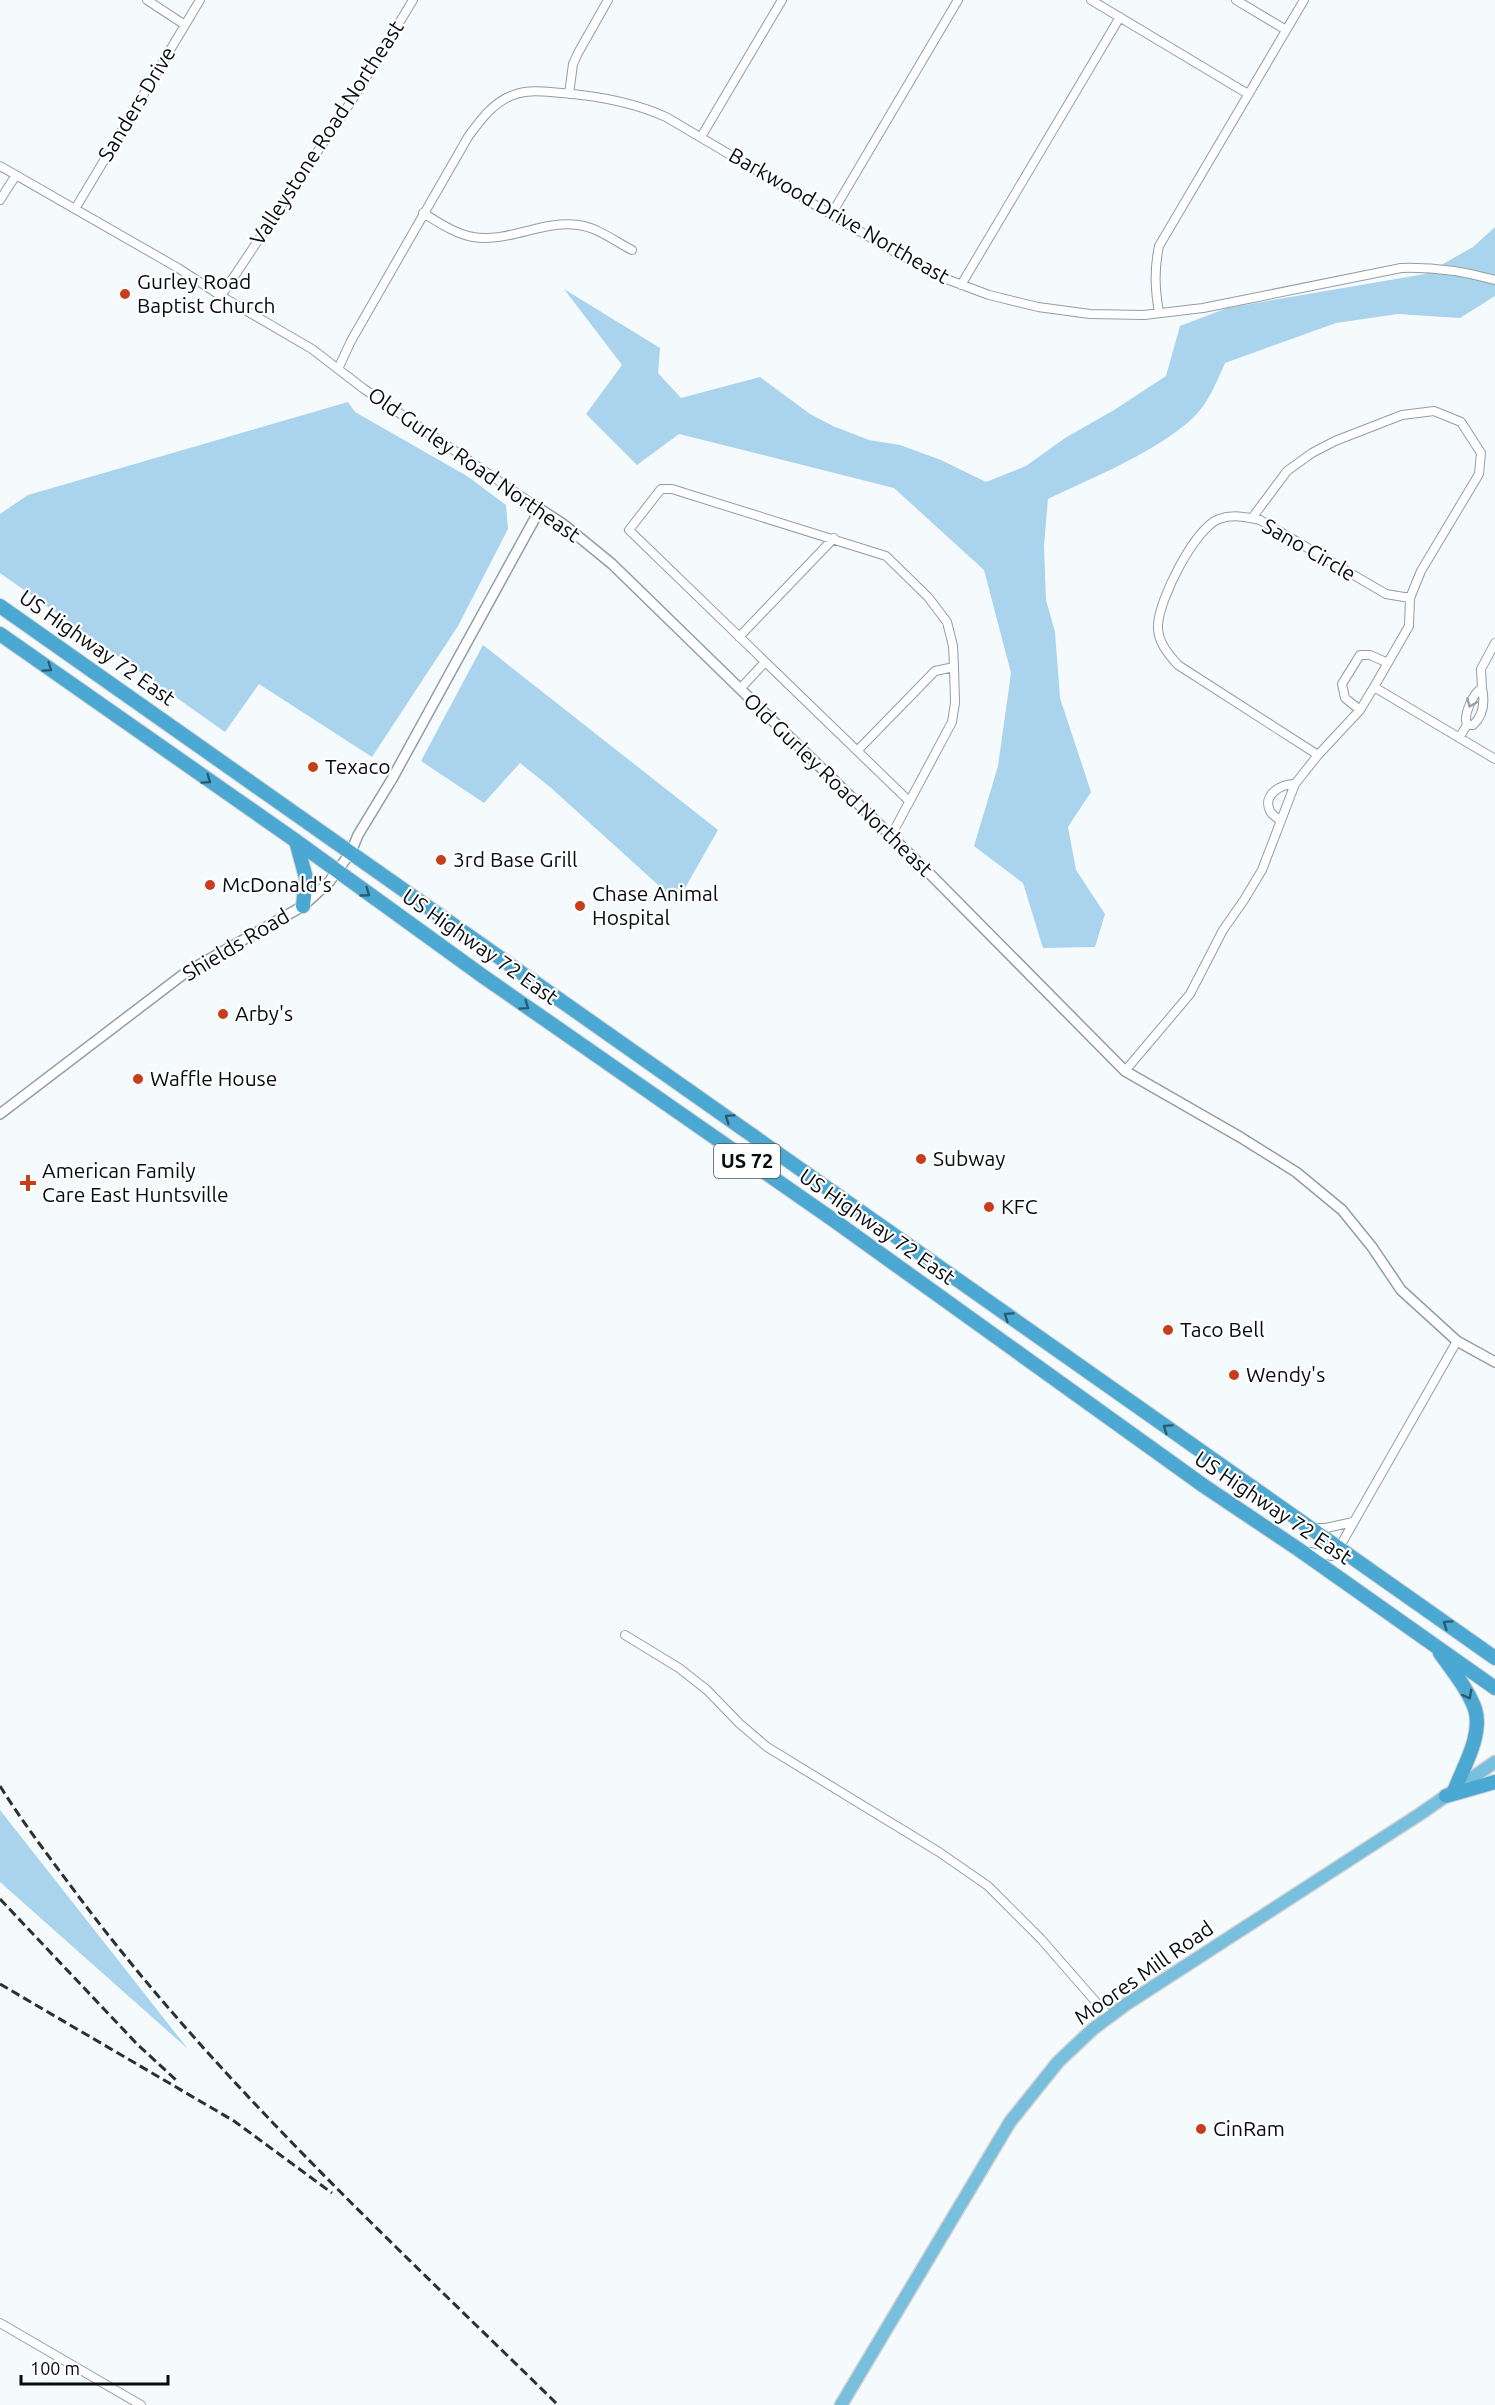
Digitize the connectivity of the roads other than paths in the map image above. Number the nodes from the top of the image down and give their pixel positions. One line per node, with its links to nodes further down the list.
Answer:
1 (147, 0): 11 (street)
2 (200, 0): 11 (street, Sanders Drive)
3 (413, 0): 25 (street, Valleystone Road Northeast)
4 (608, 0): 13 (street)
5 (782, 0): 15 (street)
6 (958, 0): 21 (street)
7 (1091, 0): 10 (street)
8 (1236, 0): 12 (street)
9 (1304, 0): 12 (street)
10 (1120, 17): 14 (street); 24 (street)
11 (185, 25): 19 (street, Sanders Drive)
12 (1286, 30): 14 (street)
13 (569, 94): 15 (street, Barkwood Drive Northeast); 20 (street, Barkwood Drive Northeast)
14 (1248, 94): 26 (street)
15 (701, 137): 21 (street, Barkwood Drive Northeast)
16 (0, 166): 17 (street, Old Gurley Road Northeast)
17 (16, 175): 18 (street); 19 (street, Old Gurley Road Northeast)
18 (0, 200)
19 (75, 209): 25 (street, Old Gurley Road Northeast)
20 (423, 213): 22 (street); 27 (street, Barkwood Drive Northeast)
21 (831, 215): 24 (street, Barkwood Drive Northeast)
22 (633, 250)
23 (1495, 280): 26 (street, Barkwood Drive Northeast)
24 (962, 285): 26 (street, Barkwood Drive Northeast)
25 (221, 296): 27 (street, Old Gurley Road Northeast)
26 (1159, 313)
27 (338, 369): 28 (street, Old Gurley Road Northeast)
28 (540, 509): 40 (street, Old Gurley Road Northeast); 53 (street, Shields Road)
29 (1252, 518): 31 (street, Sano Circle); 31 (street); 46 (street, Sano Circle)
30 (834, 538): 34 (street); 34 (street); 38 (street)
31 (1410, 598): 37 (street)
32 (0, 606): 53 (highway, US Highway 72 East / US 72)
33 (0, 634): 52 (highway, US Highway 72 East / US 72, one-way to 52)
34 (739, 637): 36 (street)
35 (1495, 643): 41 (street)
36 (765, 662): 40 (street); 45 (street)
37 (1388, 663): 39 (street); 42 (street)
38 (954, 667): 45 (street); 49 (street)
39 (1374, 687): 42 (street); 44 (street)
40 (740, 688): 51 (street, Old Gurley Road Northeast)
41 (1482, 688): 43 (street, one-way to 43); 43 (street)
42 (1360, 710): 46 (street)
43 (1467, 725): 44 (street)
44 (1459, 738): 47 (street)
45 (857, 751): 49 (street)
46 (1318, 755): 48 (street)
47 (1495, 759)
48 (1295, 784): 50 (street); 50 (street)
49 (909, 801): 51 (street)
50 (1281, 821): 56 (street)
51 (891, 836): 56 (street, Old Gurley Road Northeast)
52 (296, 841): 54 (highway, US Highway 72 East / US 72); 55 (highway)
53 (351, 852): 54 (street, Shields Road); 61 (highway, US Highway 72 East / US 72, one-way to 53)
54 (337, 872): 55 (street, Shields Road); 63 (highway, US Highway 72 East / US 72, one-way to 63)
55 (303, 906): 57 (street, Shields Road)
56 (1125, 1071): 58 (street, Old Gurley Road Northeast)
57 (0, 1114)
58 (1458, 1341): 59 (street, Old Gurley Road Northeast); 60 (street)
59 (1495, 1362)
60 (1353, 1522): 61 (street); 62 (street)
61 (1309, 1528): 62 (highway, US Highway 72 East / US 72)
62 (1339, 1548): 63 (street); 66 (highway, US Highway 72 East / US 72, one-way to 62)
63 (1298, 1549): 65 (highway, US Highway 72 East / US 72)
64 (625, 1635): 71 (street)
65 (1435, 1646): 67 (highway, US Highway 72 East / US 72); 70 (highway, one-way to 70)
66 (1495, 1658)
67 (1495, 1688)
68 (1495, 1762): 70 (main road, Moores Mill Road)
69 (1495, 1782): 70 (highway)
70 (1450, 1793): 71 (main road, Moores Mill Road)
71 (1109, 2017): 74 (main road, Moores Mill Road)
72 (0, 2323): 73 (street)
73 (141, 2405)
74 (841, 2405)

